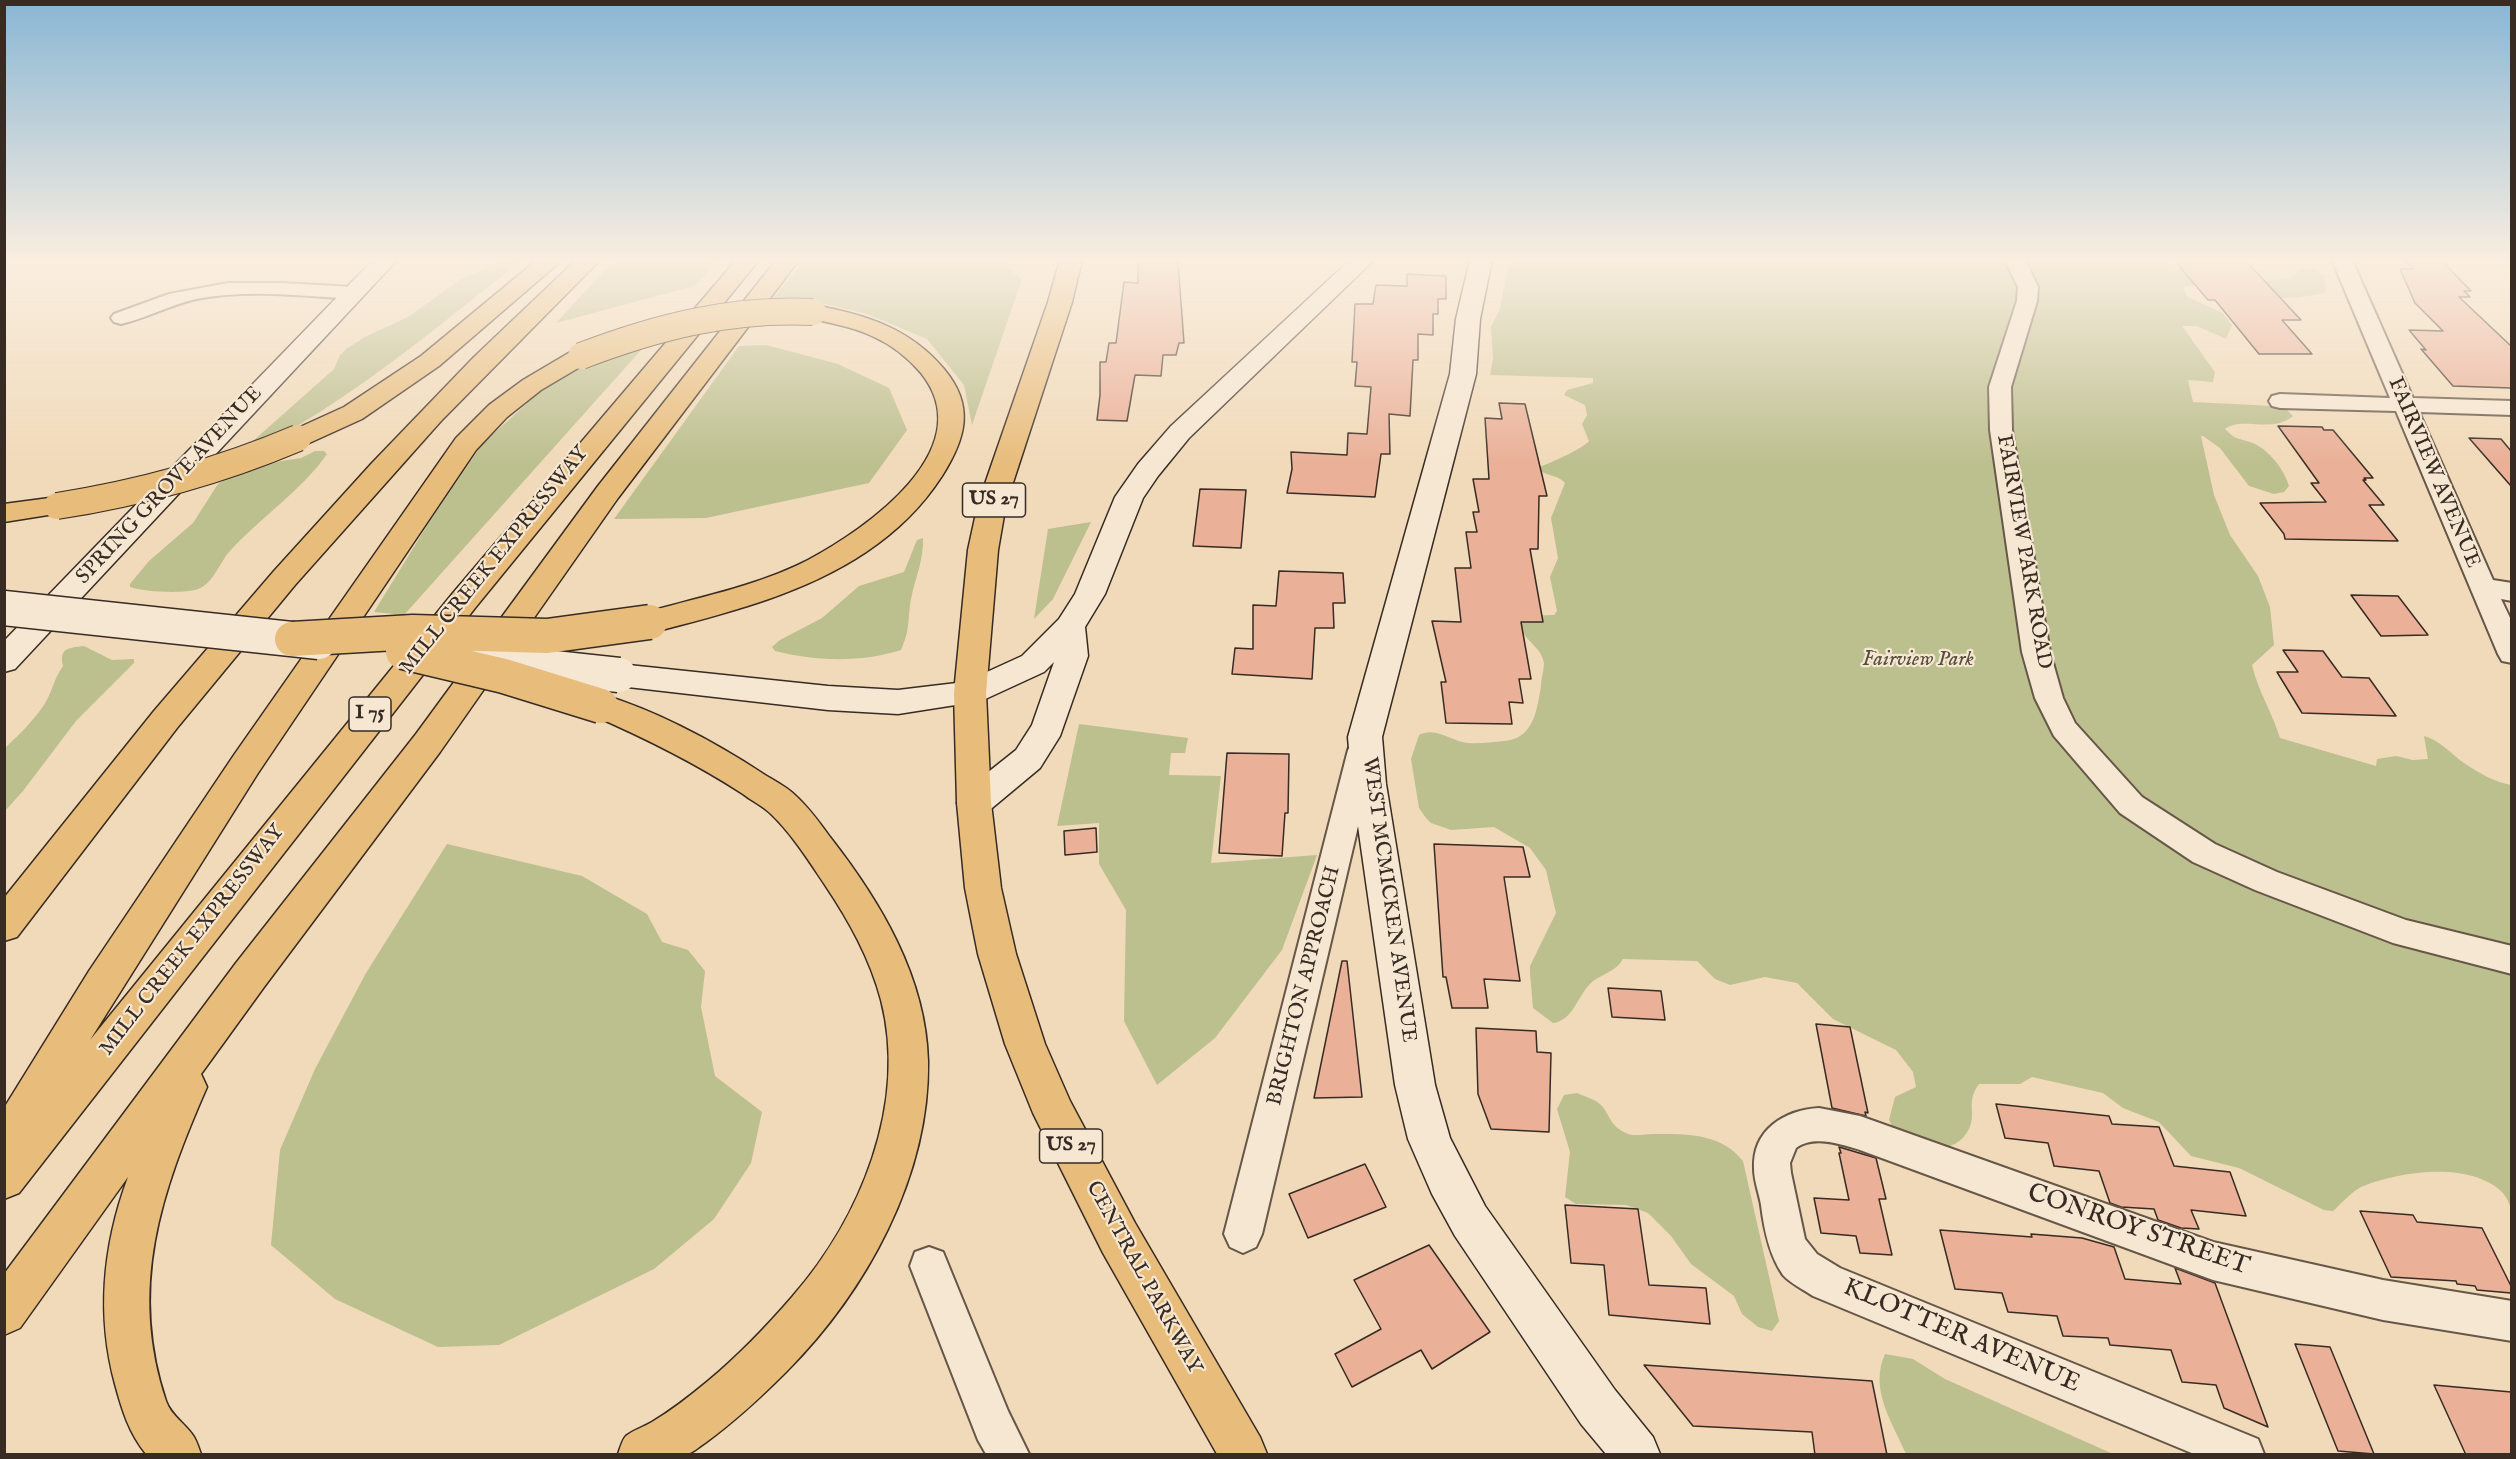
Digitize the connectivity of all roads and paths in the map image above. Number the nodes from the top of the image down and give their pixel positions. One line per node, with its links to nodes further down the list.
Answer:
1 (321, 328): 20 (main road, SPRING GROVE AVENUE)
2 (469, 328): 16 (main road, bridge)
3 (520, 328): 33 (main road)
4 (659, 328): 23 (main road, bridge)
5 (690, 328): 38 (main road, MILL CREEK EXPRESSWAY / I 75)
6 (735, 328): 35 (main road)
7 (871, 328): 24 (main road, bridge)
8 (1051, 328): 30 (main road, CENTRAL PARKWAY / US 27)
9 (1291, 328): 21 (main road)
10 (1467, 328): 31 (main road, WEST MCMICKEN AVENUE)
11 (2019, 328): 34 (street, FAIRVIEW PARK ROAD)
12 (2371, 328): 14 (street, FAIRVIEW AVENUE)
13 (2280, 401): 14 (street)
14 (2403, 404): 15 (street); 17 (street, FAIRVIEW AVENUE)
15 (2511, 408)
16 (4, 513)
17 (2481, 586): 18 (street); 27 (street, FAIRVIEW AVENUE)
18 (2511, 592)
19 (4, 609): 20 (main road); 26 (main road, bridge)
20 (48, 616): 28 (main road, SPRING GROVE AVENUE)
21 (1070, 627): 30 (main road); 32 (main road)
22 (333, 637): 37 (main road, bridge)
23 (333, 637)
24 (333, 637)
25 (333, 637): 26 (main road, bridge)
26 (292, 639): 29 (main road, bridge)
27 (2511, 654)
28 (4, 661)
29 (610, 691): 30 (main road); 44 (main road)
30 (970, 693): 32 (main road, CENTRAL PARKWAY / US 27)
31 (1365, 737): 39 (street, BRIGHTON APPROACH); 47 (main road, WEST MCMICKEN AVENUE)
32 (974, 803): 46 (main road, CENTRAL PARKWAY / US 27)
33 (4, 926)
34 (2511, 960)
35 (250, 975): 41 (main road); 43 (main road)
36 (1777, 1142): 42 (street, CONROY STREET); 48 (street, KLOTTER AVENUE)
37 (4, 1147)
38 (4, 1179)
39 (1243, 1234)
40 (929, 1266): 45 (street)
41 (12, 1301)
42 (2511, 1321)
43 (177, 1455)
44 (642, 1455)
45 (1008, 1455)
46 (1243, 1455)
47 (1636, 1455)
48 (2243, 1455)

